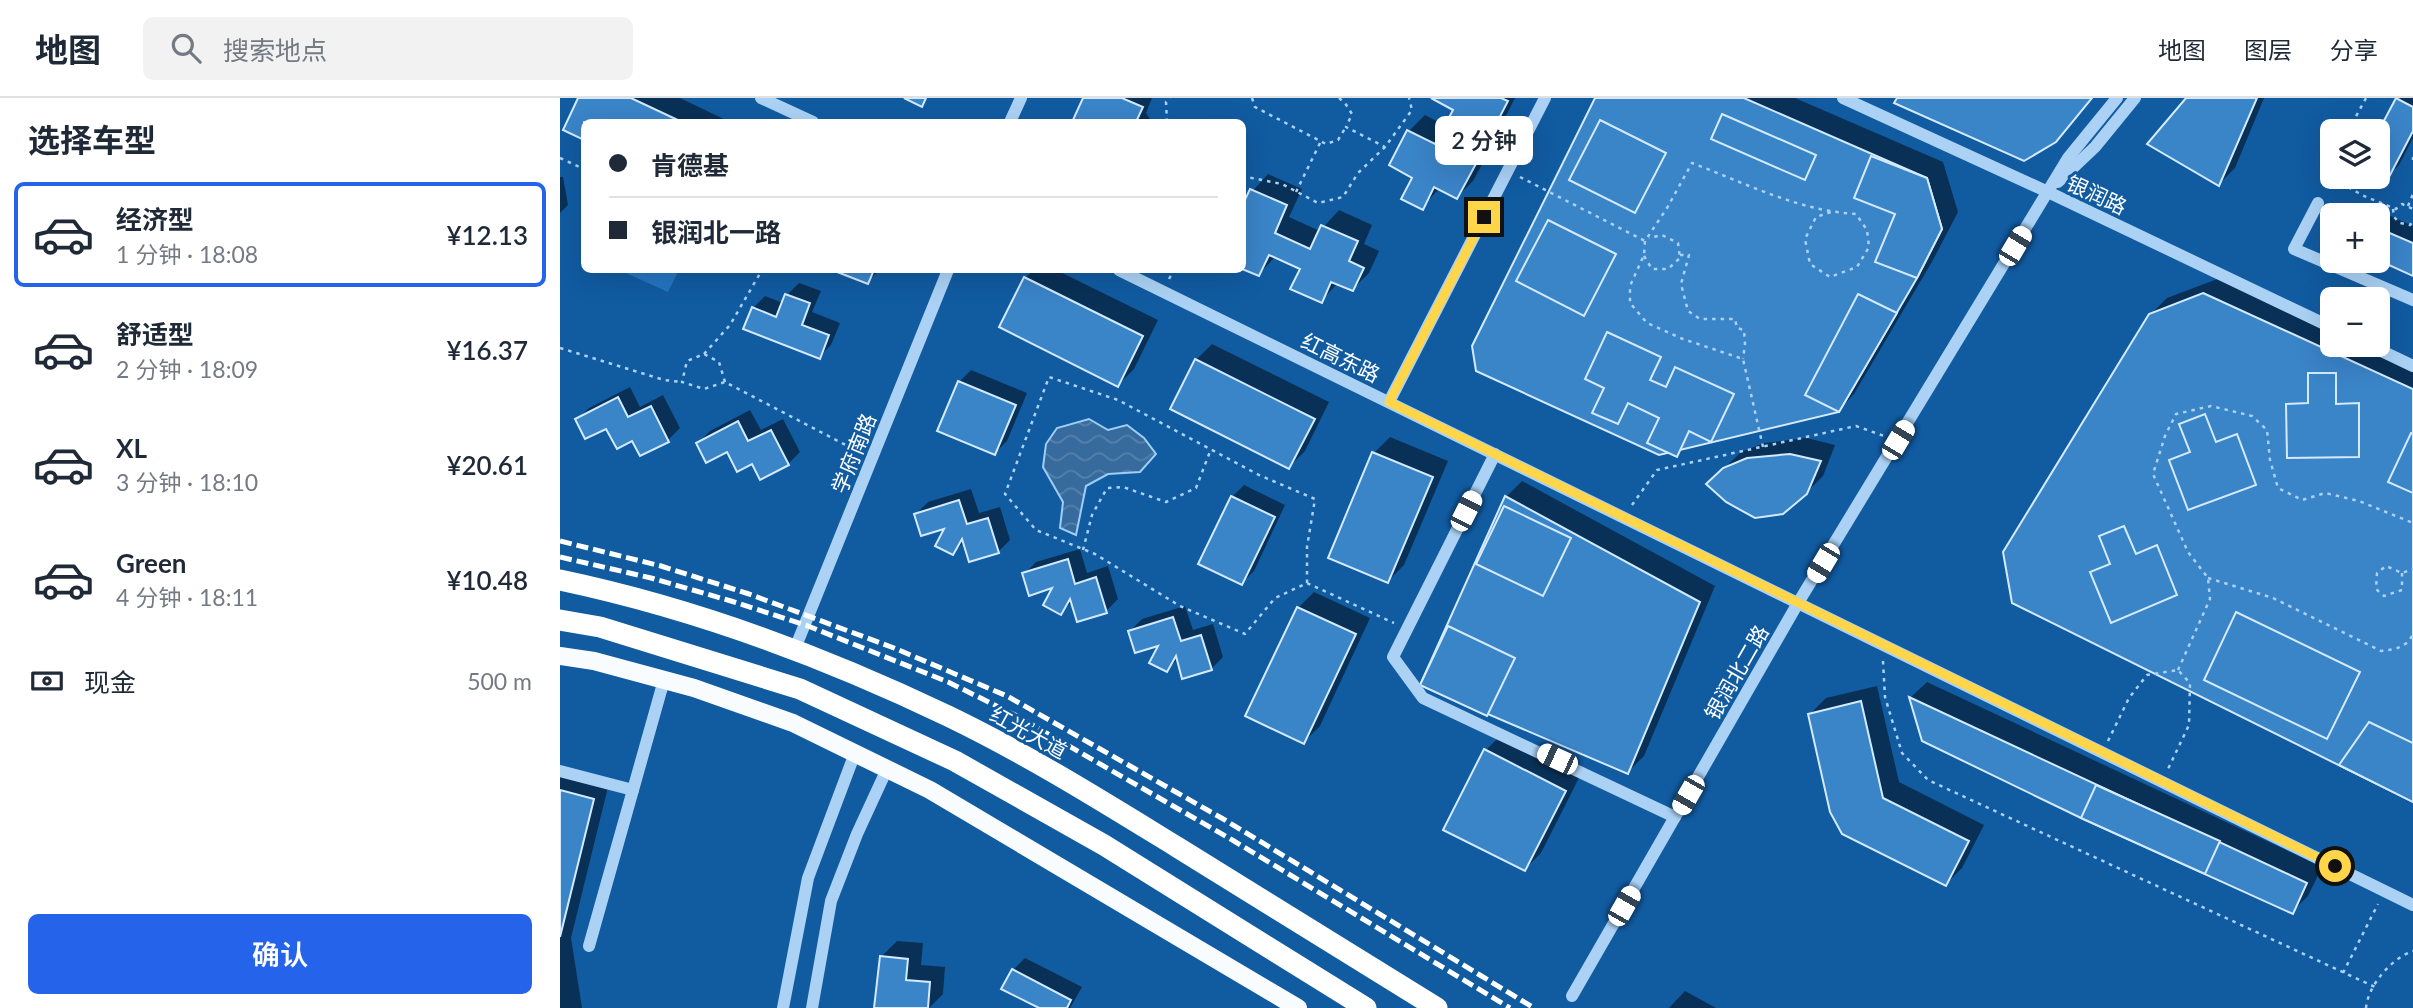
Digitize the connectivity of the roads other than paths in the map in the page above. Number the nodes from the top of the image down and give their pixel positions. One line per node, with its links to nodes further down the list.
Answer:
1 (761, 98): 8 (street)
2 (1021, 98): 9 (street)
3 (1545, 98): 18 (street)
4 (1843, 98): 7 (street, 银润路)
5 (2118, 98): 10 (street)
6 (2135, 98): 10 (street)
7 (1858, 101): 10 (street, 银润路)
8 (806, 119)
9 (1011, 119)
10 (2048, 192): 15 (street, 银润路); 21 (street, 银润北二路)
11 (2318, 203): 14 (street)
12 (947, 273): 23 (street, 学府南路)
13 (1125, 273): 18 (street, 红高东路)
14 (2413, 300)
15 (2320, 321)
16 (2390, 355): 17 (street)
17 (2413, 366)
18 (1389, 402): 19 (street, 红高东路)
19 (1495, 454): 21 (street, 红高东路); 30 (street)
20 (560, 580): 23 (highway, 红光大道)
21 (1798, 603): 30 (street, 银润北二路); 31 (street, 红高东路)
22 (560, 620): 37 (highway)
23 (794, 650): 38 (highway, 红光大道)
24 (560, 656): 25 (main road)
25 (664, 680): 26 (main road); 29 (street)
26 (855, 753): 27 (main road); 34 (street)
27 (887, 769): 35 (street); 36 (main road)
28 (560, 771): 29 (street)
29 (633, 790): 32 (street)
30 (1675, 817): 33 (street, 银润北二路)
31 (2413, 905)
32 (589, 946)
33 (1572, 996)
34 (783, 1008)
35 (812, 1008)
36 (1298, 1008)
37 (1366, 1008)
38 (1437, 1008)

